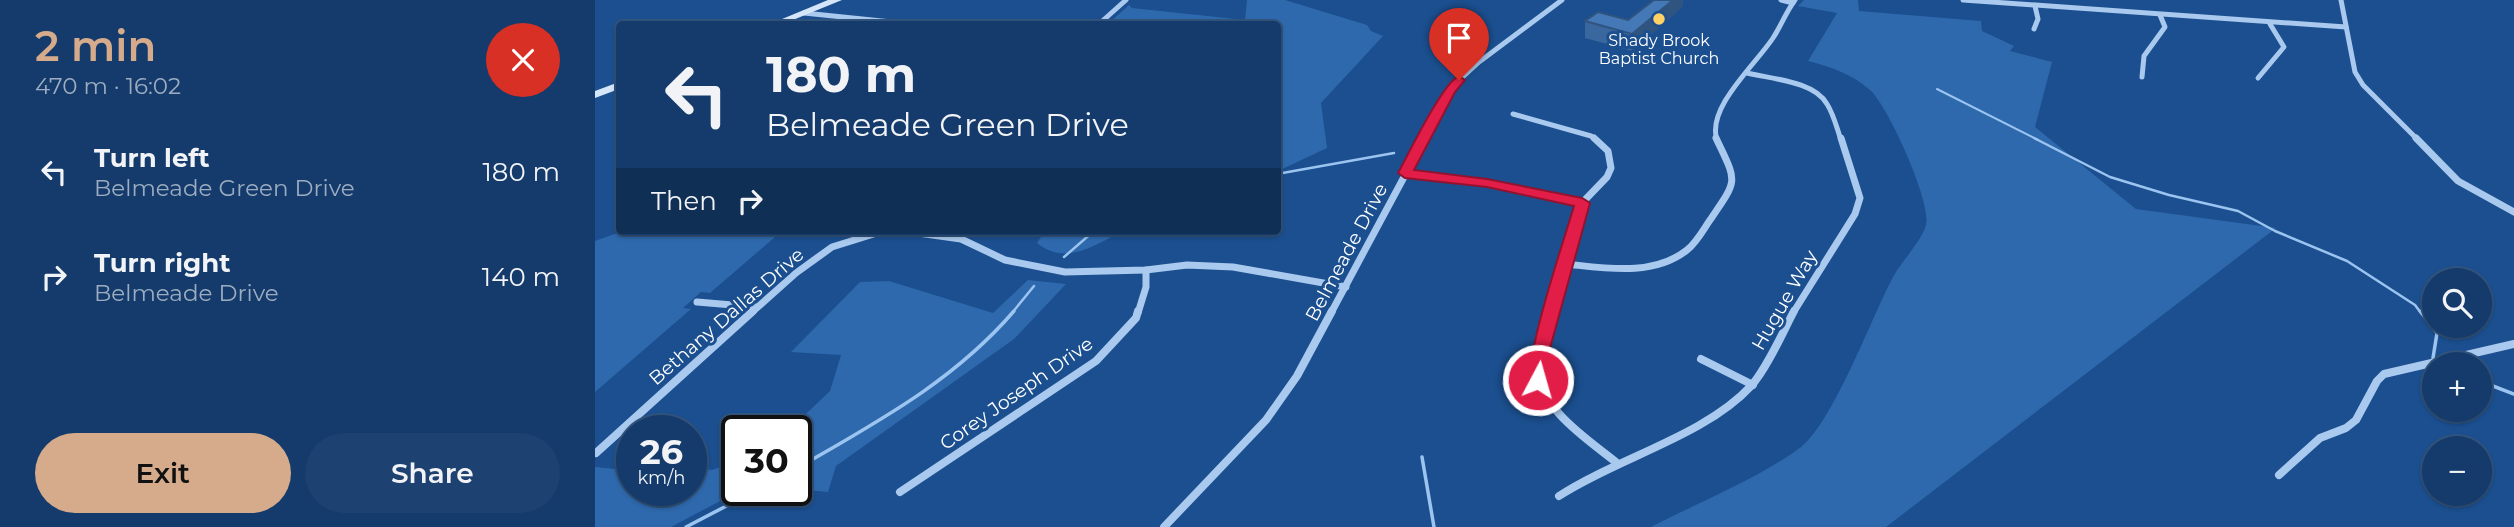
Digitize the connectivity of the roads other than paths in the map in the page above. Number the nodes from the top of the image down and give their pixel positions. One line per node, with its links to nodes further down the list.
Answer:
1 (837, 0): 10 (street)
2 (1126, 0): 14 (street)
3 (1562, 0): 24 (street, Belmeade Drive)
4 (1781, 0): 7 (street)
5 (1963, 0): 8 (street)
6 (2341, 0): 16 (street)
7 (1794, 1): 18 (street)
8 (1991, 1): 9 (street)
9 (2035, 6): 11 (street); 17 (street)
10 (804, 13): 12 (street); 13 (street)
11 (2160, 15): 15 (street); 19 (street)
12 (783, 21)
13 (882, 21)
14 (1102, 21)
15 (2270, 24): 16 (street); 20 (street)
16 (2346, 27): 26 (street)
17 (2034, 29)
18 (1747, 73): 29 (street); 36 (street, Hugue Way)
19 (2142, 77)
20 (2258, 78)
21 (616, 86): 22 (street)
22 (595, 95)
23 (1513, 114): 25 (street)
24 (1405, 173): 25 (street); 31 (street, Belmeade Drive)
25 (1582, 203): 29 (street)
26 (2514, 212)
27 (868, 235): 33 (street, Bethany Dallas Drive)
28 (932, 235): 30 (street, Bethany Dallas Drive)
29 (1566, 264): 38 (street)
30 (1146, 270): 31 (street, Bethany Dallas Drive); 40 (street, Corey Joseph Drive)
31 (1346, 287): 42 (street, Belmeade Drive)
32 (697, 302): 33 (street)
33 (756, 307): 37 (street, Bethany Dallas Drive)
34 (2514, 344): 39 (street)
35 (1701, 359): 36 (street)
36 (1753, 386): 38 (street, Hugue Way)
37 (596, 453)
38 (1617, 463): 41 (street, Hugue Way)
39 (2279, 475)
40 (900, 492)
41 (1559, 496)
42 (1164, 527)

